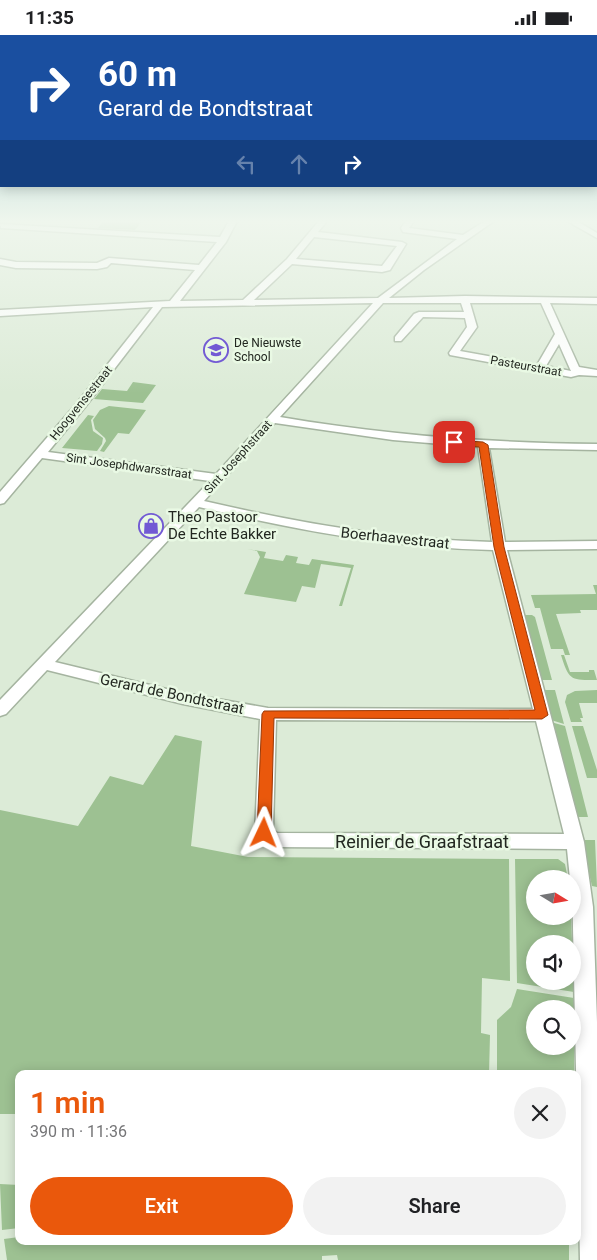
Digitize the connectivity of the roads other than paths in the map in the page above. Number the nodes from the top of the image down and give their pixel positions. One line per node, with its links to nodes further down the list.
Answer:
1 (192, 278): 10 (street)
2 (272, 278): 8 (street)
3 (408, 278): 5 (street, Sint Josephstraat)
4 (466, 299): 5 (street); 6 (street); 12 (street)
5 (382, 300): 8 (street); 18 (street, Sint Josephstraat)
6 (544, 300): 7 (street); 13 (street)
7 (597, 301)
8 (246, 302): 10 (street)
9 (160, 304): 10 (street); 11 (street); 21 (street, Hoogvensestraat)
10 (173, 304)
11 (0, 313)
12 (469, 315): 14 (street); 15 (street, Pasteurstraat)
13 (560, 333): 15 (street); 16 (street)
14 (398, 339)
15 (540, 368): 16 (street, Pasteurstraat)
16 (579, 372): 17 (street, Pasteurstraat)
17 (597, 373)
18 (272, 419): 19 (street); 22 (street, Sint Josephstraat)
19 (483, 445): 20 (street); 26 (street)
20 (597, 447)
21 (40, 454): 22 (street, Sint Josephdwarsstraat); 23 (street, Hoogvensestraat)
22 (218, 478): 24 (street, Sint Josephstraat)
23 (0, 500)
24 (196, 503): 26 (street, Boerhaavestraat); 27 (street, Sint Josephstraat)
25 (597, 545): 26 (street, Boerhaavestraat)
26 (499, 547): 30 (street)
27 (44, 665): 28 (street, Sint Josephstraat); 29 (street, Gerard de Bondtstraat)
28 (0, 710)
29 (268, 714): 30 (street, Gerard de Bondtstraat); 31 (street, Reinier de Graafstraat)
30 (542, 715): 31 (street)
31 (576, 842): 32 (street)
32 (593, 1260)

